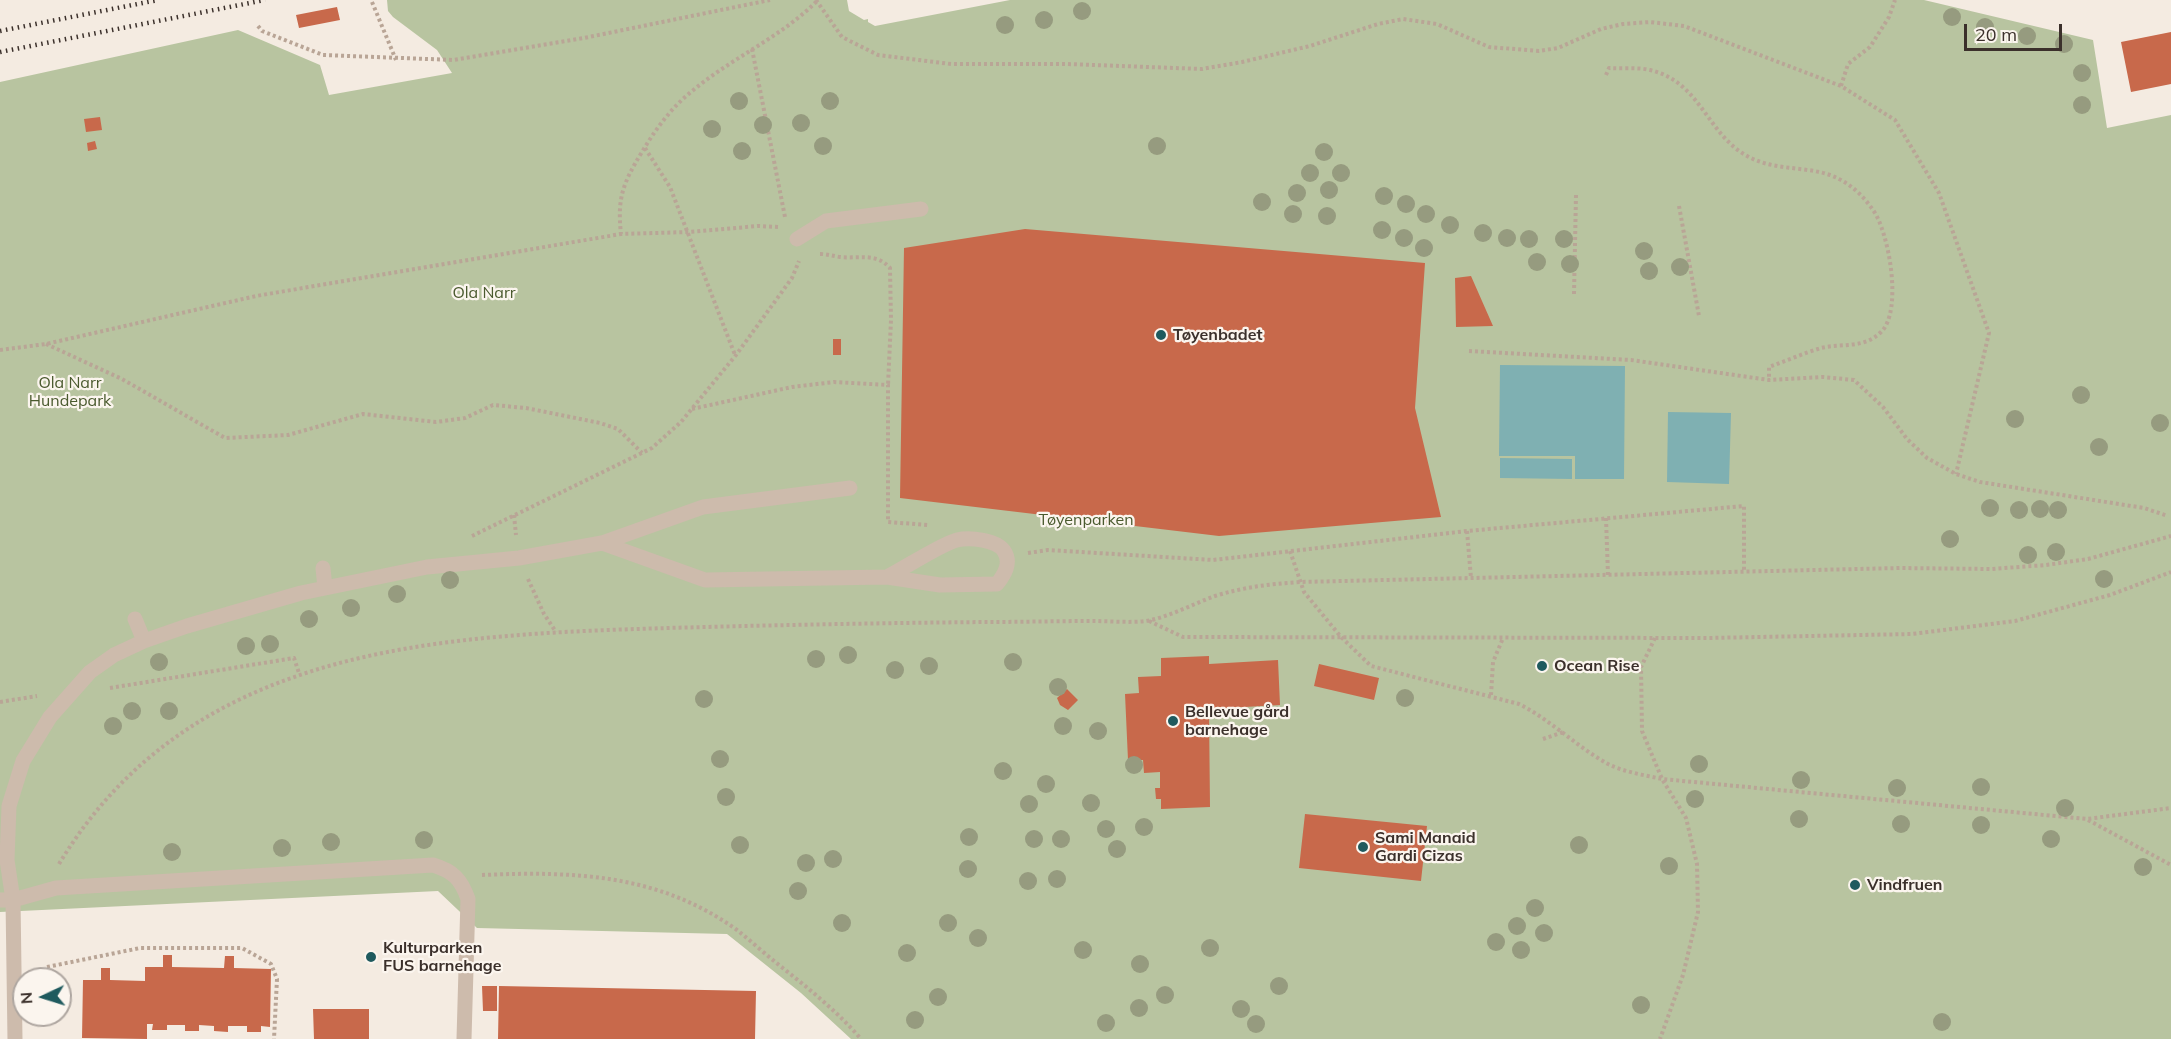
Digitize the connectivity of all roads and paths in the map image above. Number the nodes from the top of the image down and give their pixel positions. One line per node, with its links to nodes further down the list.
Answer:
1 (770, 0): 7 (path)
2 (817, 0): 6 (path); 9 (path)
3 (1895, 0): 9 (path)
4 (372, 2): 7 (path)
5 (258, 26): 7 (path)
6 (752, 49): 10 (path); 16 (path)
7 (396, 60)
8 (1606, 75): 23 (path)
9 (1841, 86): 27 (path)
10 (645, 147): 14 (path); 15 (path)
11 (1576, 195): 17 (path)
12 (1679, 206): 18 (path)
13 (921, 209): 16 (street)
14 (689, 232): 15 (path); 16 (path); 22 (path)
15 (621, 234): 19 (path)
16 (795, 241): 22 (path); 24 (path)
17 (1574, 294)
18 (1699, 316)
19 (46, 344): 20 (path); 26 (path)
20 (0, 350)
21 (1469, 351): 23 (path)
22 (736, 356): 25 (path)
23 (1769, 380): 27 (path)
24 (888, 385): 25 (path); 34 (path)
25 (692, 410): 26 (path)
26 (642, 453): 33 (path)
27 (1956, 474): 29 (path)
28 (850, 488): 35 (street)
29 (2168, 516)
30 (1606, 518): 31 (path); 39 (path); 41 (path)
31 (1467, 531): 36 (path); 43 (path)
32 (2171, 536): 39 (path)
33 (469, 538)
34 (957, 540): 37 (street); 42 (street)
35 (602, 543): 42 (street); 45 (street)
36 (1290, 550): 37 (path); 44 (path)
37 (1008, 556): 42 (street)
38 (323, 568): 45 (street)
39 (1744, 572): 41 (path)
40 (2171, 572): 50 (path)
41 (1608, 575): 43 (path)
42 (887, 577)
43 (1471, 578): 44 (path)
44 (1300, 582): 47 (path); 48 (path)
45 (325, 588): 51 (street)
46 (135, 619): 51 (street)
47 (1148, 621): 48 (path); 52 (path)
48 (1341, 637): 49 (path); 54 (path)
49 (1503, 638): 50 (path); 54 (path)
50 (1655, 638): 57 (path)
51 (144, 641): 53 (street)
52 (299, 673): 53 (path); 62 (path)
53 (68, 695): 63 (street)
54 (1491, 695): 55 (path)
55 (1563, 731): 56 (path); 57 (path)
56 (1543, 739)
57 (1662, 779): 59 (path); 69 (path)
58 (2171, 807): 59 (path)
59 (2087, 819): 60 (path)
60 (2171, 865)
61 (462, 881): 62 (street); 67 (street); 68 (path)
62 (56, 888): 63 (street)
63 (6, 900): 65 (street)
64 (47, 967): 66 (path)
65 (15, 1039)
66 (274, 1039)
67 (464, 1039)
68 (861, 1039)
69 (1660, 1039)

